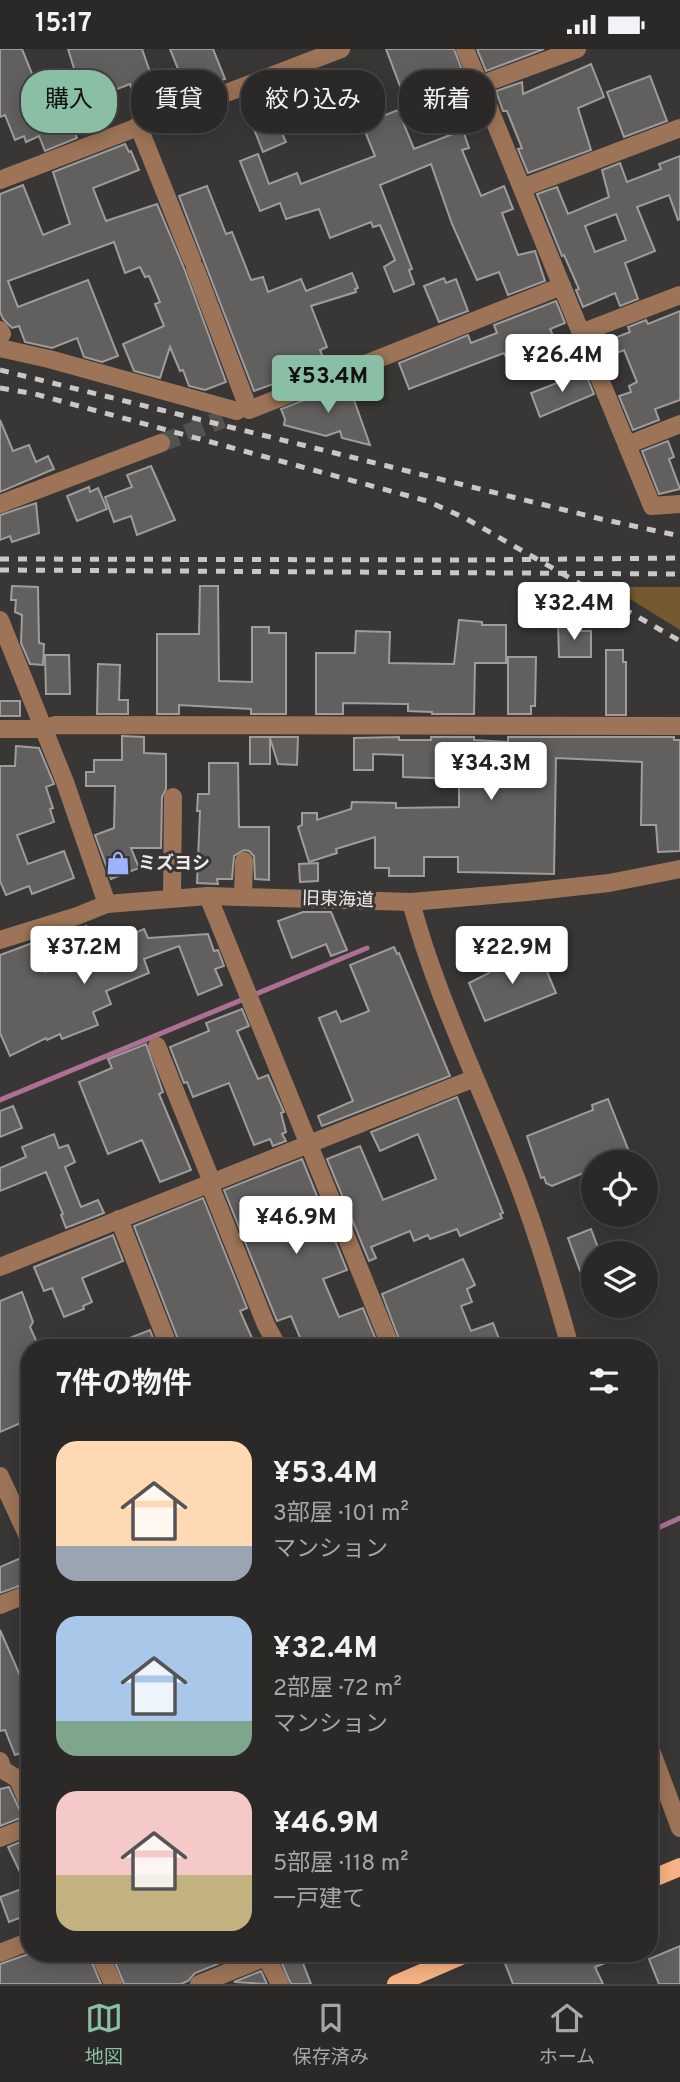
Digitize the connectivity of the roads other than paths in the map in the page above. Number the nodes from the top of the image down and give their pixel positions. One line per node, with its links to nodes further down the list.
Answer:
1 (341, 49): 6 (street)
2 (465, 49): 4 (street)
3 (577, 49): 5 (street)
4 (474, 70)
5 (495, 79)
6 (227, 93)
7 (495, 122): 12 (street)
8 (131, 128): 11 (street)
9 (680, 128): 12 (street)
10 (141, 133): 17 (street)
11 (0, 180)
12 (522, 188): 13 (street)
13 (562, 286): 15 (street); 17 (street)
14 (680, 295): 15 (street)
15 (581, 333): 20 (street)
16 (1, 338): 17 (street)
17 (236, 413)
18 (680, 424): 20 (street)
19 (161, 443): 21 (street)
20 (627, 445): 22 (street)
21 (0, 504)
22 (680, 504)
23 (0, 620): 26 (street)
24 (680, 726): 26 (street)
25 (0, 729): 26 (street)
26 (42, 729): 34 (street)
27 (173, 796): 32 (street)
28 (244, 861): 31 (street)
29 (680, 869): 33 (street, 旧東海道)
30 (208, 896): 31 (street, 旧東海道); 32 (street, 旧東海道); 38 (street)
31 (243, 897): 33 (street, 旧東海道)
32 (172, 898): 34 (street, 旧東海道)
33 (411, 902): 37 (street)
34 (107, 904): 35 (street, 旧東海道)
35 (0, 940)
36 (157, 1046): 39 (street)
37 (474, 1078): 38 (street); 45 (street)
38 (310, 1143): 39 (street); 44 (street)
39 (210, 1183): 40 (street); 43 (street)
40 (119, 1219): 41 (street); 42 (street)
41 (0, 1267)
42 (166, 1339)
43 (273, 1339)
44 (387, 1339)
45 (568, 1339)
46 (0, 1476): 47 (street)
47 (21, 1522)
48 (21, 1597): 49 (street)
49 (0, 1605)
50 (0, 1761): 52 (street)
51 (658, 1769): 53 (street)
52 (21, 1778)
53 (680, 1828)
54 (21, 1830): 55 (street)
55 (0, 1838)
56 (680, 1867): 57 (main road)
57 (658, 1876)
58 (21, 1945): 59 (street)
59 (0, 1953)
60 (103, 1962): 64 (street)
61 (249, 1962): 65 (street)
62 (269, 1962): 66 (street)
63 (447, 1962): 67 (main road)
64 (113, 1984)
65 (199, 1984)
66 (281, 1984)
67 (396, 1984)

